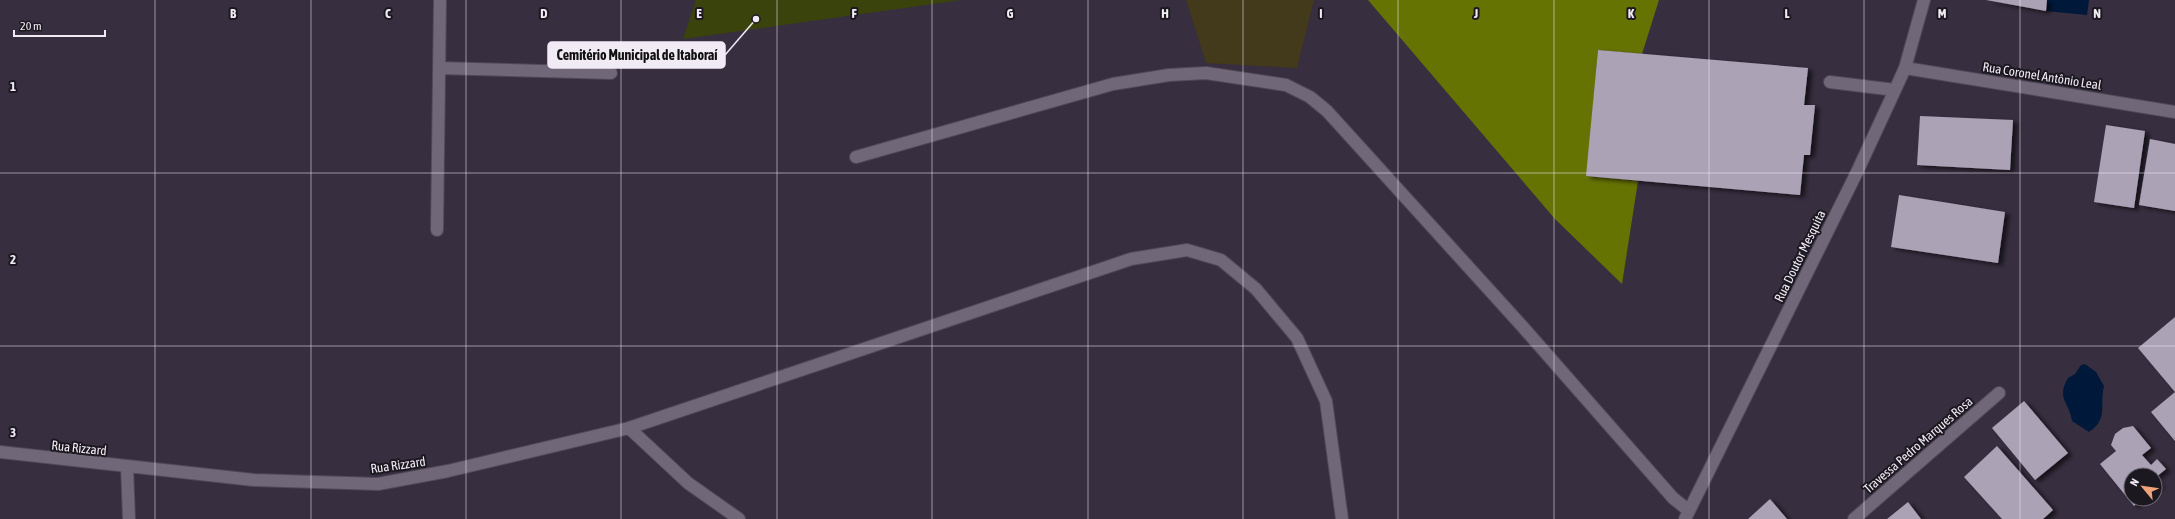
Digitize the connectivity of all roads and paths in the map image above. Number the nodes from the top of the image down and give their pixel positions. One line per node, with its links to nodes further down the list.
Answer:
1 (440, 0): 3 (street)
2 (1924, 0): 4 (street, Rua Doutor Mesquita)
3 (439, 68): 5 (street); 10 (street)
4 (1905, 68): 7 (street, Rua Doutor Mesquita); 8 (street, Rua Coronel Antônio Leal)
5 (611, 74)
6 (1830, 82): 7 (street)
7 (1895, 90): 15 (street, Rua Doutor Mesquita)
8 (2175, 112)
9 (856, 156): 15 (street)
10 (437, 230)
11 (1999, 393): 19 (street, Travessa Pedro Marques Rosa)
12 (629, 428): 14 (street, Rua Rizzard); 17 (street); 18 (street, Rua Rizzard)
13 (0, 452): 14 (street, Rua Rizzard)
14 (127, 467): 16 (street)
15 (1687, 514)
16 (128, 519)
17 (739, 519)
18 (1342, 519)
19 (1854, 519)

